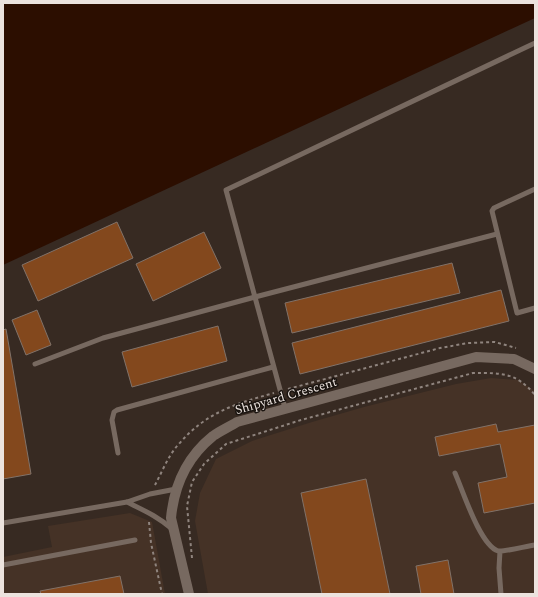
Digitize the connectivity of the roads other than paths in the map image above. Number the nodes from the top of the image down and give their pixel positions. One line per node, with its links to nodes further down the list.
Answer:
1 (535, 43): 4 (lane)
2 (535, 189): 3 (lane)
3 (497, 234): 4 (lane); 5 (lane)
4 (255, 297): 6 (lane); 7 (lane)
5 (535, 308)
6 (34, 364)
7 (273, 367): 9 (lane); 10 (lane)
8 (535, 370): 9 (street, Shipyard Crescent)
9 (285, 408): 12 (street, Shipyard Crescent)
10 (118, 453)
11 (455, 473): 18 (lane)
12 (176, 489): 13 (lane); 15 (street, Shipyard Crescent)
13 (128, 502): 14 (lane); 15 (lane)
14 (3, 523)
15 (174, 530): 20 (street, Shipyard Crescent)
16 (135, 540): 19 (lane)
17 (535, 545): 18 (lane)
18 (500, 551): 21 (lane)
19 (3, 565)
20 (189, 594)
21 (501, 594)

